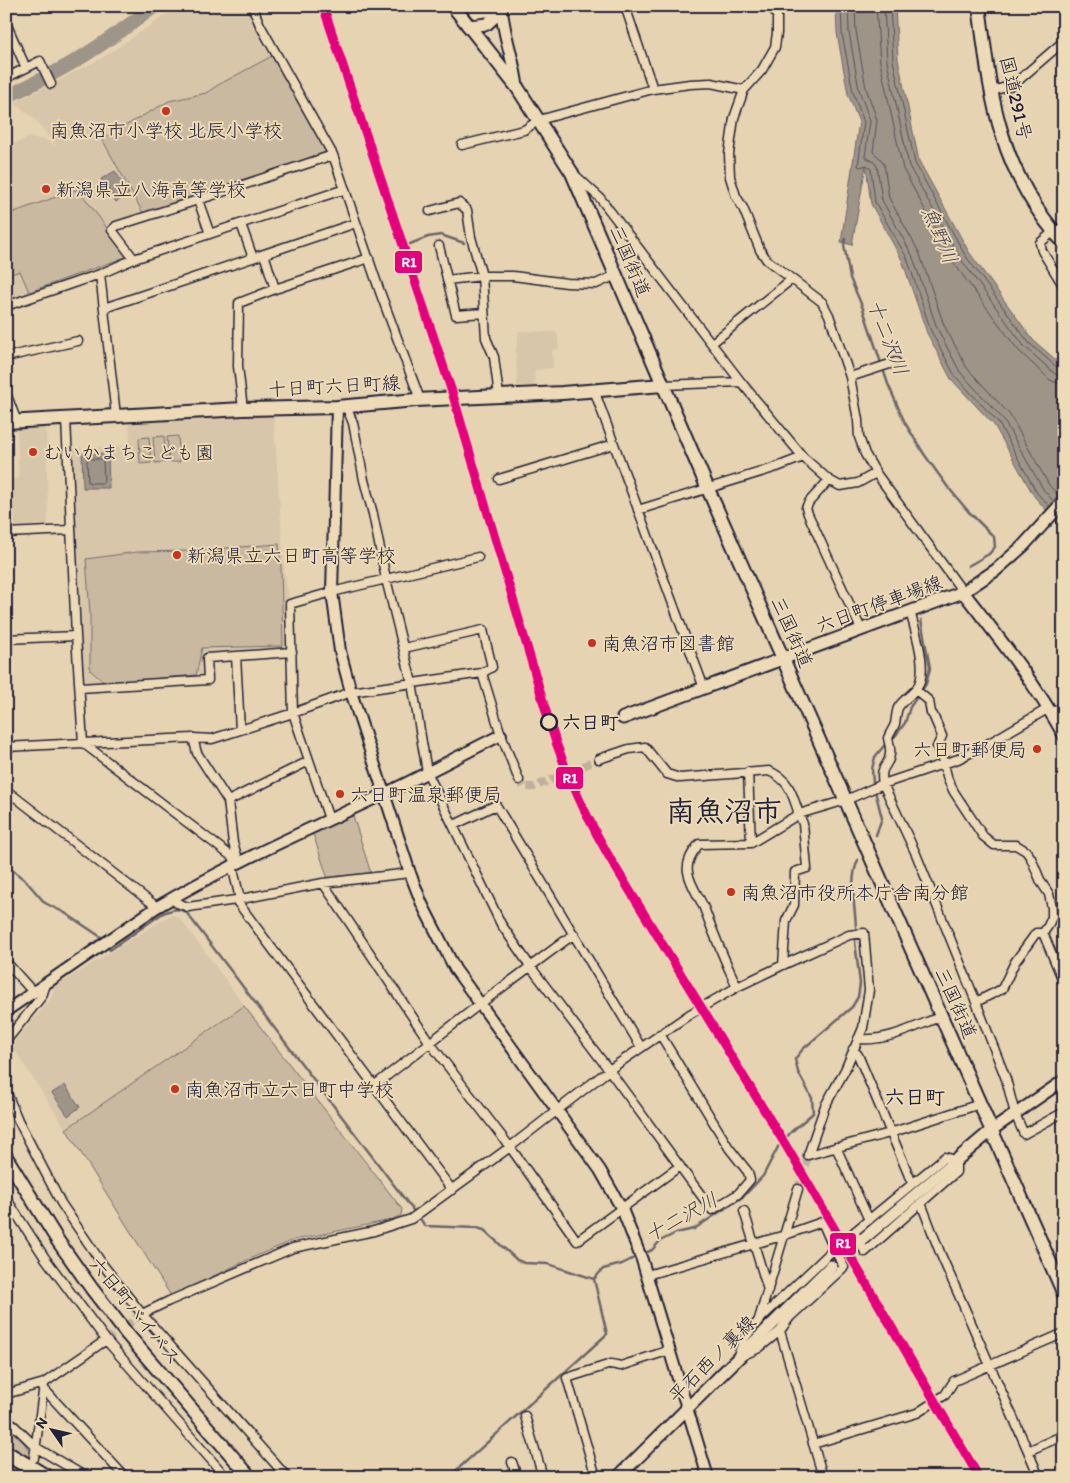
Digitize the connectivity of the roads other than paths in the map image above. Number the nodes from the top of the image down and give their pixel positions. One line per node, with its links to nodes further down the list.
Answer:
1 (252, 6): 20 (street)
2 (453, 6): 9 (main road, 三国街道)
3 (469, 6): 7 (street)
4 (625, 6): 15 (street)
5 (771, 6): 16 (street)
6 (979, 6): 17 (main road, 国道291号)
7 (499, 8): 9 (main road); 14 (main road)
8 (6, 23): 11 (street)
9 (468, 26): 14 (main road, 三国街道)
10 (1064, 41): 17 (street)
11 (26, 68): 12 (street); 13 (street)
12 (6, 78)
13 (50, 83)
14 (516, 87): 18 (main road, 三国街道)
15 (653, 89): 16 (street); 18 (street)
16 (744, 90): 38 (street)
17 (992, 91): 27 (main road, 国道291号)
18 (539, 120): 19 (street); 21 (main road, 三国街道)
19 (462, 145)
20 (333, 155): 22 (street); 23 (street)
21 (572, 173): 37 (main road, 三国街道); 46 (street)
22 (345, 189): 25 (street); 26 (street)
23 (198, 200): 28 (street); 34 (street)
24 (430, 211): 36 (street)
25 (356, 223): 31 (street); 33 (street)
26 (241, 224): 28 (street); 32 (street)
27 (1059, 229): 29 (main road, 国道291号); 40 (street)
28 (210, 234): 34 (street)
29 (1064, 243)
30 (438, 246): 39 (street)
31 (264, 254): 32 (street); 41 (street)
32 (253, 258): 43 (street)
33 (369, 258): 41 (street); 55 (street)
34 (134, 259): 35 (street)
35 (100, 274): 42 (street); 43 (street)
36 (482, 276): 37 (street); 39 (street); 44 (street)
37 (616, 276): 51 (main road, 三国街道)
38 (792, 279): 46 (street); 49 (street)
39 (447, 280): 44 (street)
40 (1064, 286)
41 (275, 289): 57 (street)
42 (6, 306)
43 (104, 308): 58 (street)
44 (484, 313): 54 (street)
45 (78, 341): 47 (street)
46 (712, 343): 50 (street)
47 (6, 357)
48 (893, 364): 49 (street)
49 (850, 377): 63 (street)
50 (741, 382): 51 (street); 62 (street)
51 (663, 385): 52 (main road, 十日町六日町線); 66 (main road, 三国街道)
52 (594, 390): 54 (main road, 十日町六日町線); 61 (street)
53 (6, 393): 60 (street)
54 (499, 396): 55 (main road, 十日町六日町線)
55 (416, 400): 56 (main road, 十日町六日町線)
56 (341, 406): 57 (main road, 十日町六日町線); 72 (street); 73 (street)
57 (243, 409): 58 (main road, 十日町六日町線)
58 (116, 416): 59 (main road, 十日町六日町線)
59 (66, 419): 60 (main road, 十日町六日町線); 69 (street)
60 (11, 422)
61 (614, 444): 64 (street); 68 (street)
62 (802, 457): 65 (street); 66 (street)
63 (876, 473): 65 (street); 74 (street)
64 (499, 479)
65 (829, 480): 76 (street)
66 (708, 489): 68 (street); 82 (main road, 三国街道)
67 (1064, 501): 74 (main road, 六日町停車場線)
68 (638, 510): 86 (street)
69 (70, 530): 70 (street); 77 (street)
70 (6, 533)
71 (478, 557): 72 (street)
72 (386, 579): 73 (street); 79 (street)
73 (332, 592): 80 (street); 88 (street)
74 (963, 592): 75 (main road, 六日町停車場線); 90 (main road)
75 (910, 611): 76 (main road, 六日町停車場線); 87 (street)
76 (861, 629): 82 (main road, 六日町停車場線)
77 (76, 636): 78 (street); 85 (street)
78 (6, 640)
79 (404, 648): 83 (street); 84 (street)
80 (292, 652): 81 (street); 91 (street)
81 (236, 656): 85 (street); 93 (street)
82 (784, 658): 86 (main road, 六日町停車場線); 108 (main road, 三国街道)
83 (482, 673): 84 (street); 95 (street)
84 (412, 683): 88 (street); 102 (street)
85 (80, 688): 97 (street)
86 (704, 688): 92 (main road, 六日町停車場線)
87 (916, 690): 101 (street); 105 (street)
88 (352, 692): 91 (street); 107 (street)
89 (1064, 706): 90 (street)
90 (1050, 710): 94 (main road); 101 (street)
91 (293, 713): 93 (street); 100 (street)
92 (623, 718)
93 (240, 730): 96 (street)
94 (1064, 734)
95 (501, 735): 102 (street); 104 (street)
96 (193, 738): 97 (street); 109 (street)
97 (83, 742): 98 (street); 114 (street)
98 (6, 747)
99 (599, 759): 103 (street)
100 (309, 761): 109 (street); 111 (street)
101 (944, 764): 105 (street); 120 (street)
102 (427, 772): 107 (street); 112 (street)
103 (748, 772): 110 (street); 113 (street)
104 (519, 780)
105 (881, 785): 108 (street); 129 (street)
106 (6, 790): 119 (street)
107 (384, 794): 111 (street); 115 (street)
108 (846, 800): 110 (street); 132 (main road, 三国街道)
109 (228, 801): 114 (street)
110 (799, 814): 113 (street); 124 (street)
111 (329, 820): 114 (street)
112 (454, 825): 121 (street); 123 (street)
113 (751, 843): 127 (street)
114 (236, 864): 117 (street); 118 (street)
115 (410, 873): 116 (street); 130 (street)
116 (323, 883): 118 (street); 136 (street)
117 (171, 899): 118 (street); 119 (street)
118 (238, 900): 141 (street)
119 (157, 907): 126 (street)
120 (1043, 933): 125 (street); 129 (street)
121 (574, 934): 123 (street); 137 (street)
122 (6, 962): 128 (street)
123 (530, 966): 130 (street); 139 (street)
124 (783, 966): 127 (street); 134 (street)
125 (1064, 982)
126 (46, 984): 128 (street); 135 (street)
127 (737, 987): 133 (street)
128 (34, 993): 131 (street)
129 (976, 1002): 146 (street)
130 (480, 1004): 136 (street); 144 (street)
131 (6, 1011)
132 (942, 1016): 134 (street); 143 (main road, 三国街道)
133 (660, 1034): 137 (street); 153 (street)
134 (858, 1039): 138 (street)
135 (6, 1040)
136 (430, 1042): 141 (street); 149 (street)
137 (641, 1047): 139 (street)
138 (853, 1049): 148 (street); 150 (street)
139 (609, 1070): 144 (street); 153 (street)
140 (1064, 1080): 146 (street)
141 (375, 1085): 156 (street)
142 (6, 1091): 170 (street)
143 (980, 1104): 147 (main road, 三国街道); 148 (street)
144 (557, 1109): 149 (street); 159 (street)
145 (1064, 1112): 146 (street)
146 (1016, 1114): 147 (street)
147 (992, 1130): 152 (main road); 169 (main road, 三国街道)
148 (890, 1133): 150 (street); 154 (street)
149 (510, 1147): 156 (street); 159 (street)
150 (836, 1148): 161 (street)
151 (6, 1157): 196 (main road, 六日町バイパス)
152 (956, 1160): 154 (street); 158 (street); 163 (main road)
153 (680, 1166): 159 (street)
154 (912, 1183): 161 (street)
155 (798, 1189): 162 (street)
156 (452, 1190): 170 (street)
157 (6, 1198): 174 (street)
158 (921, 1203): 161 (street); 177 (street)
159 (622, 1209): 167 (street)
160 (744, 1211): 164 (street)
161 (868, 1220)
162 (785, 1234): 164 (street); 165 (street); 168 (street)
163 (863, 1239)
164 (753, 1244): 167 (street); 168 (street)
165 (834, 1249): 171 (street); 172 (street)
166 (831, 1266): 176 (main road, 平石西ノ裏線)
167 (647, 1275): 175 (street)
168 (768, 1290): 171 (street)
169 (1064, 1294)
170 (142, 1314): 197 (street)
171 (759, 1320): 176 (street)
172 (780, 1331): 176 (street); 184 (street)
173 (1064, 1333): 177 (street)
174 (106, 1340): 178 (street); 195 (street)
175 (670, 1350): 180 (street); 200 (street)
176 (737, 1358): 180 (main road, 平石西ノ裏線)
177 (990, 1364): 184 (street); 186 (street)
178 (44, 1386): 179 (street); 185 (street); 194 (street)
179 (6, 1394)
180 (687, 1409): 201 (main road, 平石西ノ裏線); 202 (street)
181 (525, 1416): 199 (street)
182 (6, 1418): 185 (street)
183 (1064, 1435): 186 (street)
184 (813, 1444): 203 (street)
185 (37, 1448): 188 (street); 193 (street)
186 (1028, 1451): 204 (street)
187 (6, 1453): 192 (highway)
188 (34, 1458)
189 (512, 1462): 198 (street)
190 (6, 1472): 191 (highway)
191 (15, 1477)
192 (46, 1477)
193 (86, 1477)
194 (125, 1477)
195 (226, 1477)
196 (250, 1477)
197 (287, 1477)
198 (516, 1477)
199 (543, 1477)
200 (596, 1477)
201 (618, 1477)
202 (708, 1477)
203 (823, 1477)
204 (1039, 1477)

